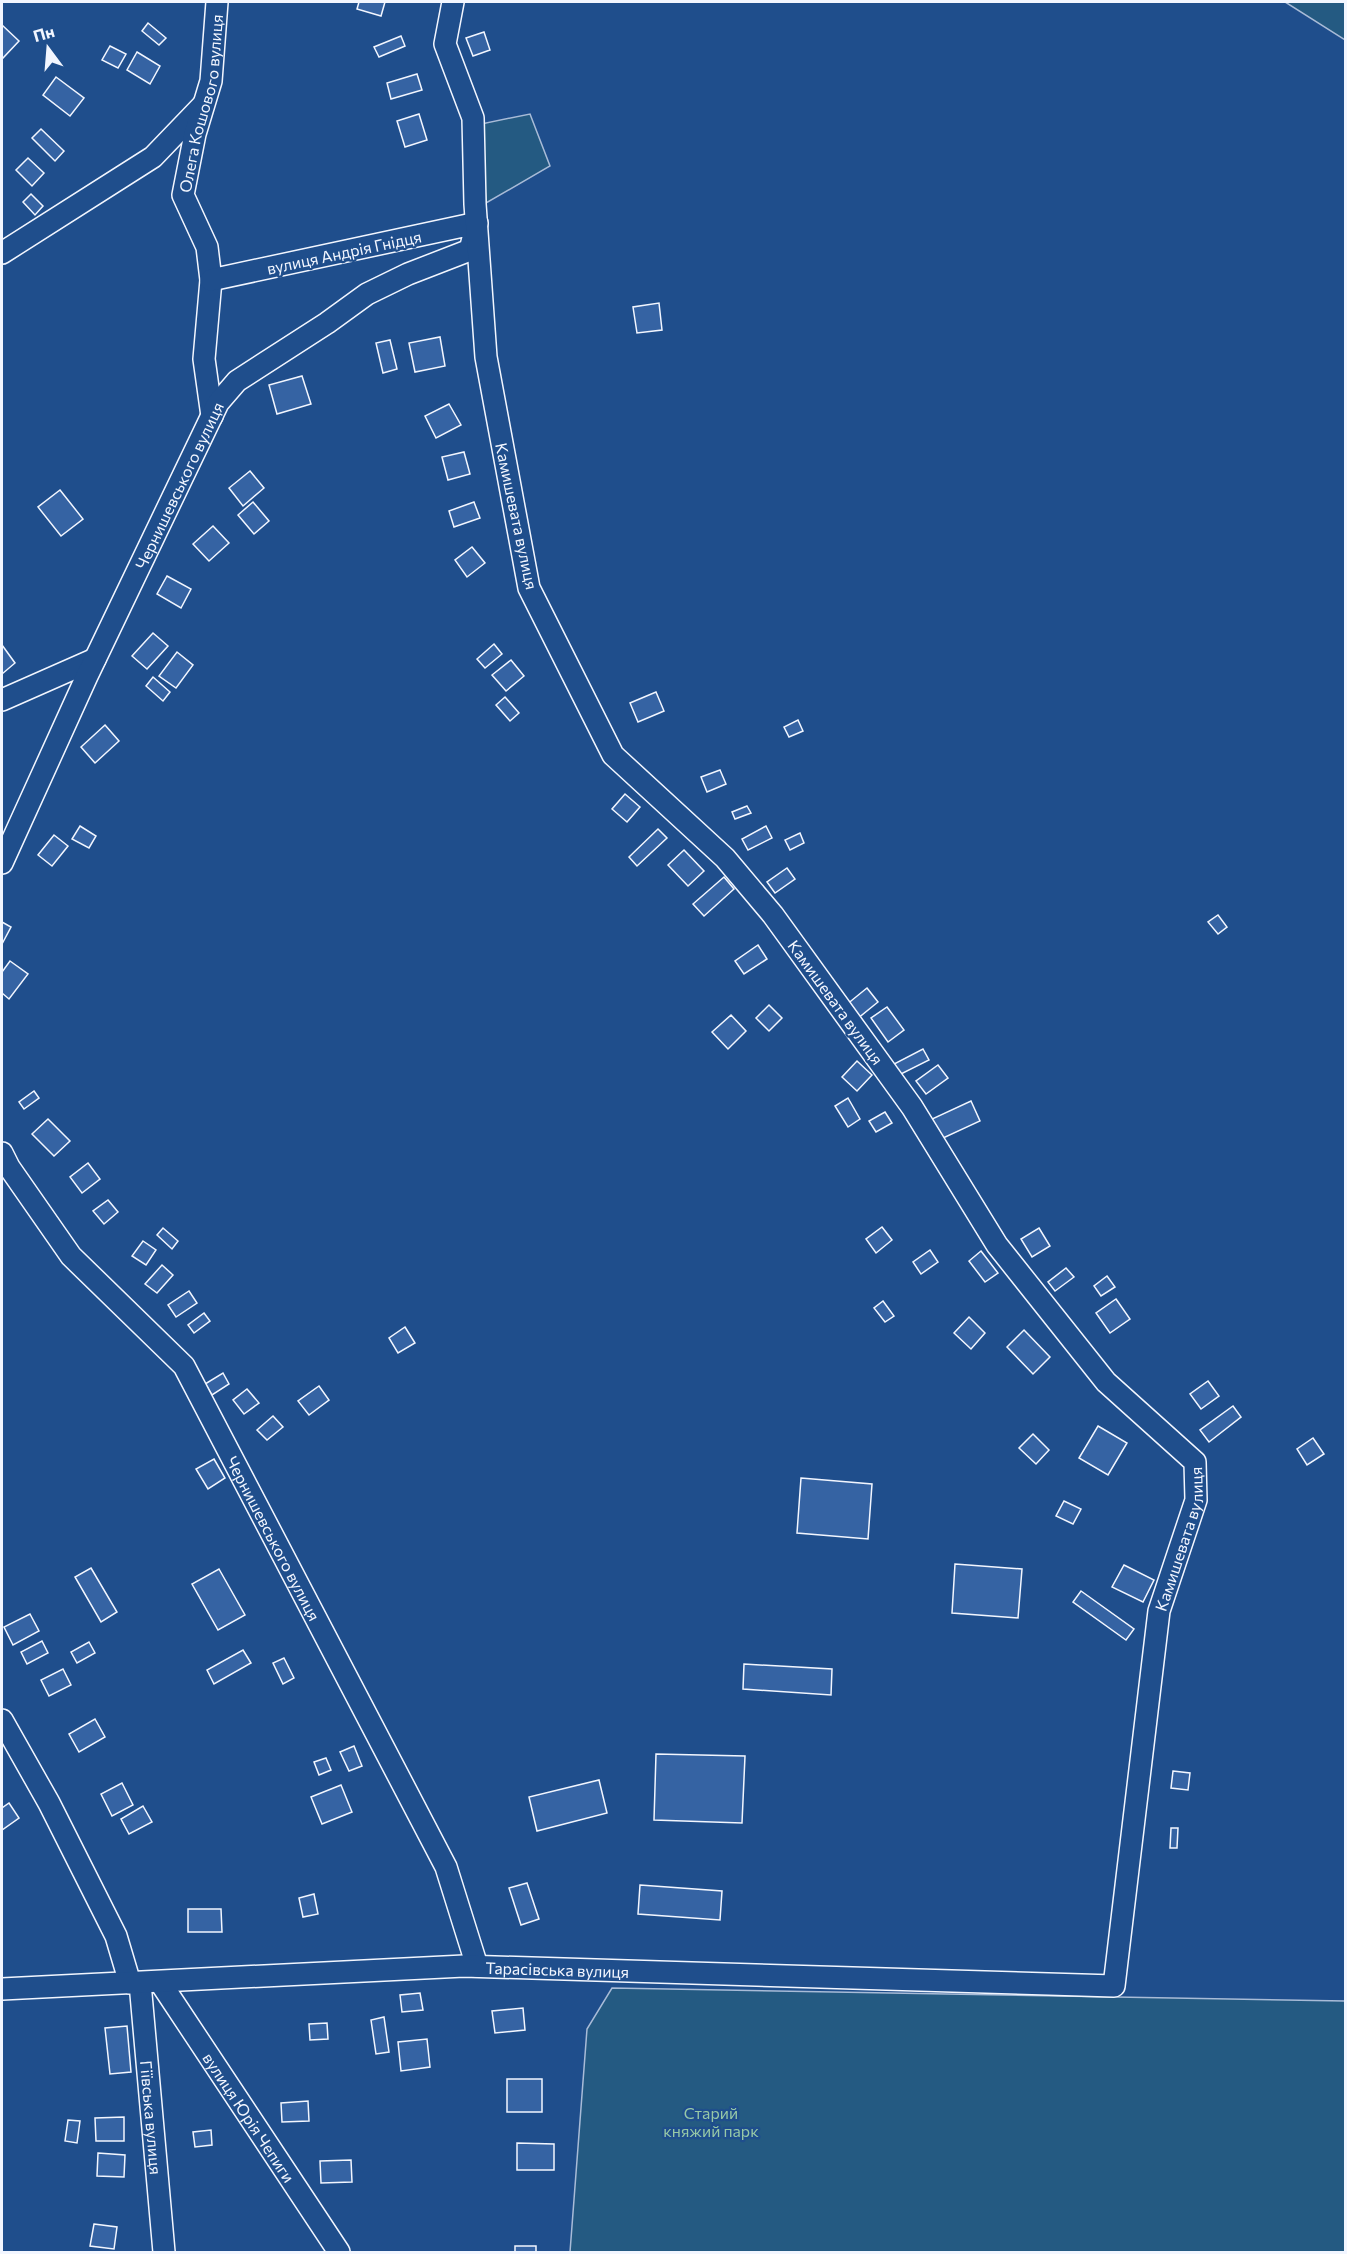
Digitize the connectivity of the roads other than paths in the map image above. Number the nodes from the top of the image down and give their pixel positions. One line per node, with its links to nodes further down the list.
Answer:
1 (217, 2): 3 (street, Олега Кошового вулиця)
2 (453, 2): 4 (street, Камишевата вулиця)
3 (204, 103): 5 (street); 6 (street, Олега Кошового вулиця)
4 (477, 223): 6 (street, вулиця Андрія Гнідця); 7 (street, Чернишевського вулиця); 15 (street, Камишевата вулиця)
5 (2, 253)
6 (211, 280): 7 (street, Олега Кошового вулиця)
7 (212, 416): 8 (street, Чернишевського вулиця)
8 (95, 659): 9 (street); 10 (street, Чернишевського вулиця)
9 (2, 700)
10 (2, 863)
11 (2, 1153): 13 (street, Чернишевського вулиця)
12 (2, 1720): 14 (street, вулиця Юрія Чепиги)
13 (477, 1966): 14 (street, Тарасівська вулиця); 15 (street, Тарасівська вулиця)
14 (143, 1982): 16 (street, Тарасівська вулиця); 17 (street, Гіївська вулиця); 18 (street, вулиця Юрія Чепиги)
15 (1114, 1986)
16 (2, 1989)
17 (164, 2253)
18 (339, 2253)

